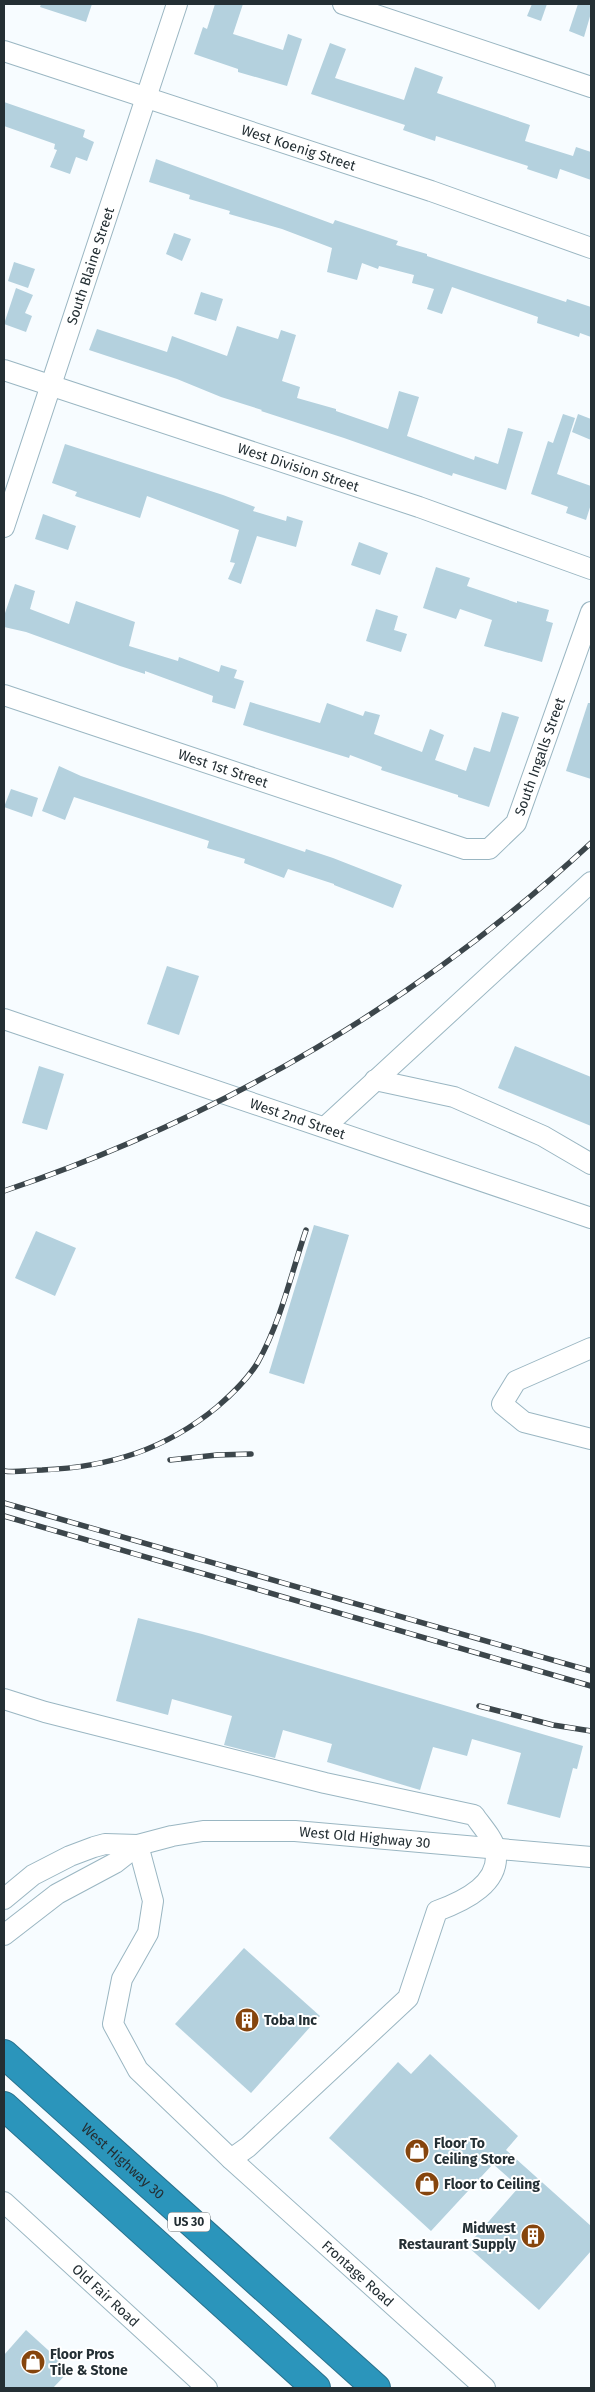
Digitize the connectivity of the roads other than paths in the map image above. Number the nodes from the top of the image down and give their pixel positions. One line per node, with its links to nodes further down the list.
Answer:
1 (177, 4): 5 (street, South Blaine Street)
2 (344, 4): 4 (street)
3 (4, 51): 5 (street, West Koenig Street)
4 (591, 87)
5 (145, 97): 6 (street, West Koenig Street); 8 (street, South Blaine Street)
6 (591, 248)
7 (4, 370): 8 (street, West Division Street)
8 (51, 385): 9 (street, South Blaine Street); 10 (street, West Division Street)
9 (4, 527)
10 (591, 569)
11 (591, 612): 13 (street, South Ingalls Street)
12 (4, 695): 13 (street, West 1st Street)
13 (444, 842)
14 (591, 882): 16 (street)
15 (4, 1019): 17 (street, West 2nd Street)
16 (375, 1080): 17 (street); 18 (street)
17 (325, 1127): 19 (street, West 2nd Street)
18 (591, 1164)
19 (591, 1218)
20 (591, 1348): 21 (street)
21 (591, 1439)
22 (4, 1699): 24 (street)
23 (138, 1846): 24 (street, West Old Highway 30); 26 (street, West Old Highway 30); 27 (street, West Old Highway 30); 30 (street, Frontage Road)
24 (495, 1847): 25 (street, West Old Highway 30); 30 (street)
25 (591, 1857)
26 (4, 1899)
27 (4, 1935)
28 (4, 2054): 34 (highway, West Highway 30 / US 30)
29 (4, 2106): 33 (highway, US 30)
30 (231, 2159): 35 (street, Frontage Road)
31 (4, 2202): 32 (street, Old Fair Road)
32 (207, 2388)
33 (316, 2388)
34 (376, 2388)
35 (485, 2388)

